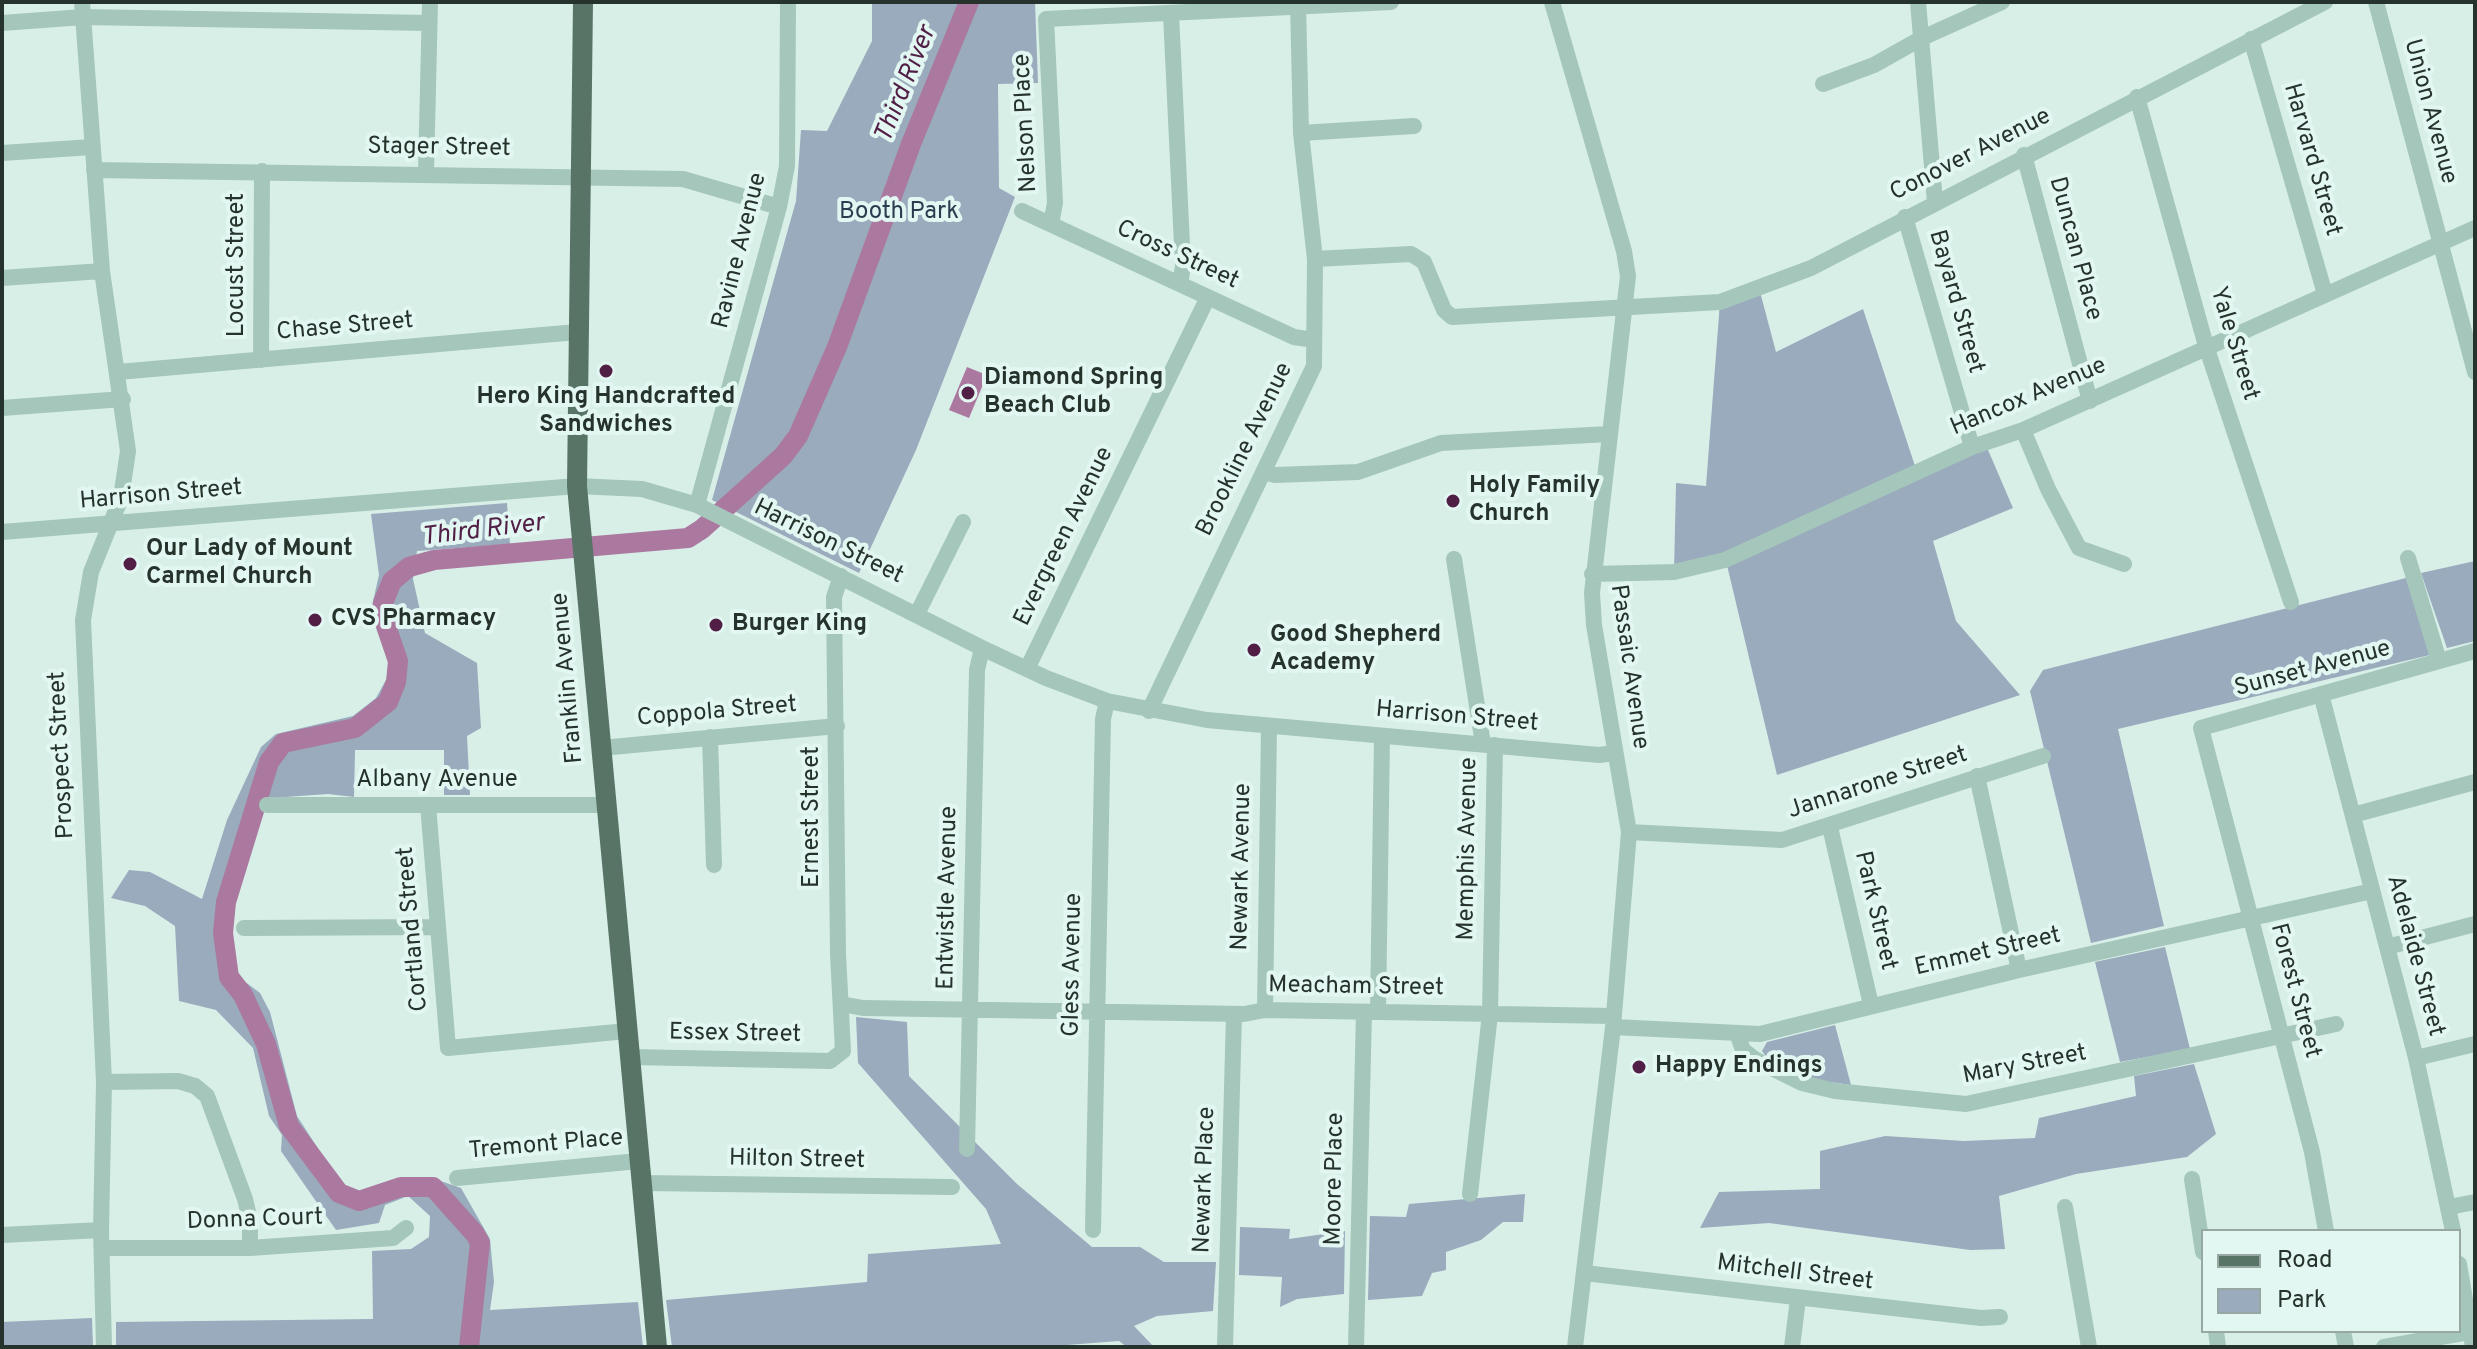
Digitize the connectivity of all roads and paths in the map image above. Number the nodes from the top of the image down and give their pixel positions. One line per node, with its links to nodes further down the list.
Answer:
1 (430, 2): 14 (street)
2 (583, 2): 27 (main road, Franklin Avenue)
3 (788, 2): 29 (street, Ravine Avenue)
4 (1391, 2): 10 (street)
5 (1552, 2): 41 (street, Passaic Avenue)
6 (1918, 2): 15 (street)
7 (2002, 2): 15 (street)
8 (2325, 2): 16 (street, Conover Avenue)
9 (2376, 2): 34 (street, Union Avenue)
10 (1298, 4): 12 (street); 20 (street, Brookline Avenue)
11 (82, 10): 13 (street); 14 (street); 21 (street)
12 (1171, 14): 32 (street, Nelson Place); 38 (street)
13 (2, 23)
14 (429, 23): 26 (street)
15 (1922, 38): 17 (street); 28 (street)
16 (2251, 39): 18 (street, Conover Avenue); 39 (street, Harvard Street)
17 (1823, 84)
18 (2137, 97): 23 (street, Conover Avenue); 45 (street, Yale Street)
19 (1414, 126): 20 (street)
20 (1301, 133): 35 (street, Brookline Avenue)
21 (92, 147): 22 (street); 24 (street, Prospect Street)
22 (2, 153)
23 (2024, 155): 28 (street, Conover Avenue); 50 (street, Duncan Place)
24 (94, 170): 25 (street, Stager Street); 36 (street, Prospect Street)
25 (262, 171): 26 (street, Stager Street); 46 (street, Locust Street)
26 (426, 173): 27 (street, Stager Street)
27 (579, 176): 29 (street, Stager Street); 42 (main road, Franklin Avenue)
28 (1935, 202): 31 (street, Conover Avenue)
29 (779, 207): 57 (street, Ravine Avenue)
30 (1022, 211): 32 (street, Cross Street)
31 (1905, 217): 41 (street, Conover Avenue); 54 (street, Bayard Street)
32 (1051, 224): 38 (street, Cross Street)
33 (2475, 228): 34 (street, Hancox Avenue)
34 (2439, 245): 39 (street, Hancox Avenue); 44 (street, Union Avenue)
35 (1315, 259): 41 (street, Conover Avenue); 43 (street, Brookline Avenue)
36 (102, 271): 37 (street); 47 (street, Prospect Street)
37 (2, 278)
38 (1180, 284): 40 (street, Cross Street)
39 (2325, 294): 45 (street, Hancox Avenue)
40 (1208, 297): 43 (street, Cross Street); 71 (street, Evergreen Avenue)
41 (1625, 307): 53 (street, Passaic Avenue)
42 (577, 332): 46 (street, Chase Street); 56 (main road, Franklin Avenue)
43 (1314, 340): 55 (street, Brookline Avenue)
44 (2470, 340): 48 (street, Union Avenue)
45 (2206, 346): 50 (street, Hancox Avenue); 66 (street, Yale Street)
46 (261, 360): 47 (street, Chase Street)
47 (118, 372): 49 (street, Prospect Street)
48 (2475, 372)
49 (123, 399): 51 (street); 59 (street, Prospect Street)
50 (2090, 401): 52 (street, Hancox Avenue)
51 (2, 408)
52 (2023, 430): 54 (street, Hancox Avenue); 63 (street)
53 (1609, 434): 55 (street); 64 (street, Passaic Avenue)
54 (1972, 447): 64 (street, Hancox Avenue)
55 (1264, 472): 74 (street, Brookline Avenue)
56 (577, 486): 57 (street, Harrison Street); 59 (street, Harrison Street); 80 (main road, Franklin Avenue)
57 (700, 507): 65 (street, Harrison Street)
58 (963, 522): 67 (street)
59 (113, 524): 60 (street, Harrison Street); 117 (street, Prospect Street)
60 (2, 532)
61 (2408, 558): 70 (street)
62 (1454, 559): 79 (street, Memphis Avenue)
63 (2124, 564)
64 (1592, 574): 81 (street, Passaic Avenue)
65 (841, 576): 67 (street, Harrison Street); 75 (street, Ernest Street)
66 (2291, 602)
67 (917, 614): 68 (street, Harrison Street)
68 (982, 648): 71 (street, Harrison Street); 102 (street, Entwistle Avenue)
69 (2475, 651): 70 (street, Sunset Avenue)
70 (2439, 661): 72 (street, Sunset Avenue)
71 (1027, 669): 73 (street, Harrison Street)
72 (2321, 694): 83 (street, Sunset Avenue); 89 (street, Adelaide Street)
73 (1107, 701): 74 (street, Harrison Street); 104 (street, Gless Avenue)
74 (1149, 711): 76 (street, Harrison Street)
75 (837, 726): 78 (street, Coppola Street); 100 (street, Ernest Street)
76 (1269, 726): 77 (street, Harrison Street); 103 (street, Newark Avenue)
77 (1382, 736): 79 (street, Harrison Street); 105 (street, Moore Place)
78 (710, 737): 80 (street, Coppola Street); 92 (street)
79 (1489, 744): 81 (street, Harrison Street); 107 (street, Memphis Avenue)
80 (601, 748): 88 (main road, Franklin Avenue)
81 (1615, 753): 91 (street, Passaic Avenue)
82 (2043, 756): 84 (street, Jannarone Street)
83 (2209, 764): 94 (street, Forest Street)
84 (1977, 776): 90 (street, Jannarone Street); 99 (street)
85 (2475, 782): 89 (street)
86 (267, 805): 87 (street, Albany Avenue)
87 (428, 805): 88 (street, Albany Avenue); 96 (street, Cortland Street)
88 (606, 805): 110 (main road, Franklin Avenue)
89 (2353, 815): 93 (street, Adelaide Street)
90 (1830, 827): 91 (street, Jannarone Street); 101 (street, Park Street)
91 (1629, 832): 108 (street, Passaic Avenue)
92 (714, 865)
93 (2372, 891): 94 (street, Emmet Street); 98 (street, Adelaide Street)
94 (2249, 919): 99 (street, Emmet Street); 112 (street, Forest Street)
95 (2475, 924): 98 (street)
96 (438, 927): 97 (street); 110 (street, Cortland Street)
97 (244, 928)
98 (2387, 947): 116 (street, Adelaide Street)
99 (2019, 970): 101 (street, Emmet Street)
100 (841, 1004): 102 (street, Meacham Street); 115 (street, Ernest Street)
101 (1871, 1005): 111 (street, Emmet Street)
102 (972, 1008): 104 (street, Meacham Street); 118 (street, Entwistle Avenue)
103 (1265, 1010): 105 (street, Meacham Street); 106 (street, Meacham Street)
104 (1097, 1011): 106 (street, Meacham Street); 132 (street, Gless Avenue)
105 (1371, 1012): 107 (street, Meacham Street); 145 (street, Moore Place)
106 (1234, 1014): 144 (street, Newark Place)
107 (1490, 1014): 108 (street, Meacham Street); 124 (street, Memphis Avenue)
108 (1613, 1022): 111 (street, Emmet Street); 137 (street, Passaic Avenue)
109 (2336, 1024): 112 (street, Mary Street)
110 (627, 1031): 114 (main road, Franklin Avenue)
111 (1738, 1036): 112 (street, Mary Street)
112 (2281, 1036): 129 (street, Forest Street)
113 (2475, 1044): 116 (street)
114 (630, 1057): 115 (street, Essex Street); 119 (main road, Franklin Avenue)
115 (839, 1058)
116 (2416, 1058): 127 (street, Adelaide Street)
117 (104, 1082): 131 (street, Prospect Street); 136 (street)
118 (967, 1149)
119 (639, 1161): 120 (street, Tremont Place); 122 (main road, Franklin Avenue)
120 (457, 1178)
121 (2192, 1179): 134 (street)
122 (641, 1183): 123 (street, Hilton Street); 143 (main road, Franklin Avenue)
123 (952, 1187)
124 (1470, 1194)
125 (2475, 1202): 127 (street)
126 (2065, 1207): 148 (street)
127 (2449, 1207): 130 (street, Adelaide Street)
128 (406, 1228): 136 (street, Donna Court)
129 (2326, 1229)
130 (2453, 1229)
131 (101, 1230): 133 (street); 135 (street, Prospect Street)
132 (1093, 1230)
133 (2, 1235)
134 (2201, 1239)
135 (102, 1248): 136 (street, Donna Court); 142 (street, Prospect Street)
136 (250, 1248)
137 (1584, 1273): 139 (street, Mitchell Street); 146 (street, Passaic Avenue)
138 (2461, 1275): 141 (street)
139 (1798, 1299): 140 (street, Mitchell Street); 147 (street)
140 (2000, 1317)
141 (2473, 1342): 149 (street)
142 (104, 1347)
143 (657, 1347)
144 (1225, 1347)
145 (1356, 1347)
146 (1575, 1347)
147 (1792, 1347)
148 (2089, 1347)
149 (2384, 1347)

